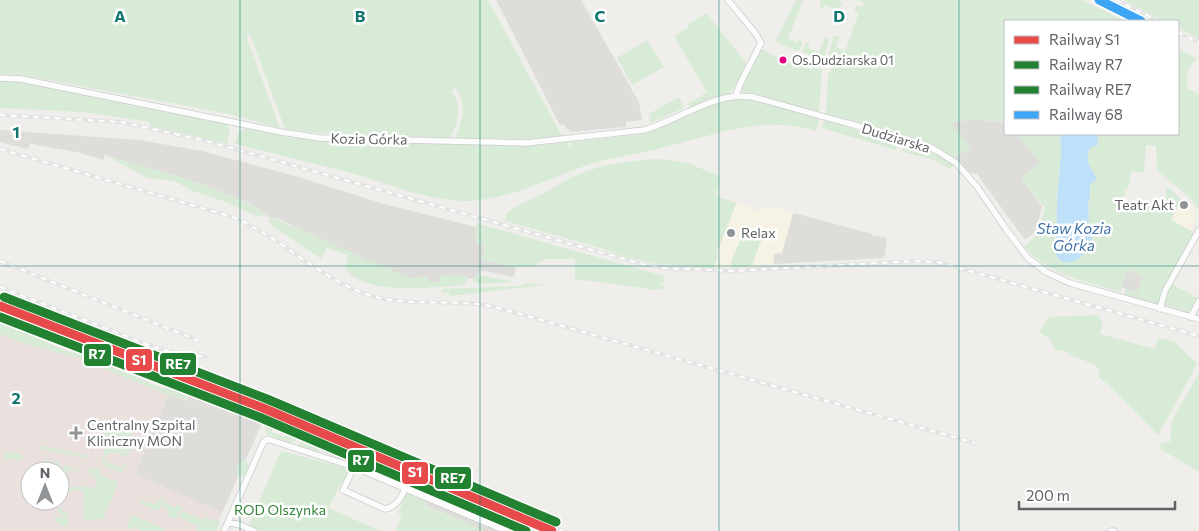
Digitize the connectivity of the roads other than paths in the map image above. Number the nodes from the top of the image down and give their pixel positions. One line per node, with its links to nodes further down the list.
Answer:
1 (728, 0): 3 (street)
2 (0, 78): 3 (street, Kozia Górka)
3 (736, 95): 6 (street, Dudziarska)
4 (1199, 230): 6 (street)
5 (1199, 301): 7 (street)
6 (1160, 309): 7 (street, Dudziarska)
7 (1191, 317): 8 (street, Dudziarska)
8 (1199, 319)
9 (354, 467): 10 (street); 10 (street); 11 (street)
10 (405, 489): 14 (street)
11 (228, 522): 12 (street); 13 (street)
12 (224, 531)
13 (254, 531)
14 (506, 531)

